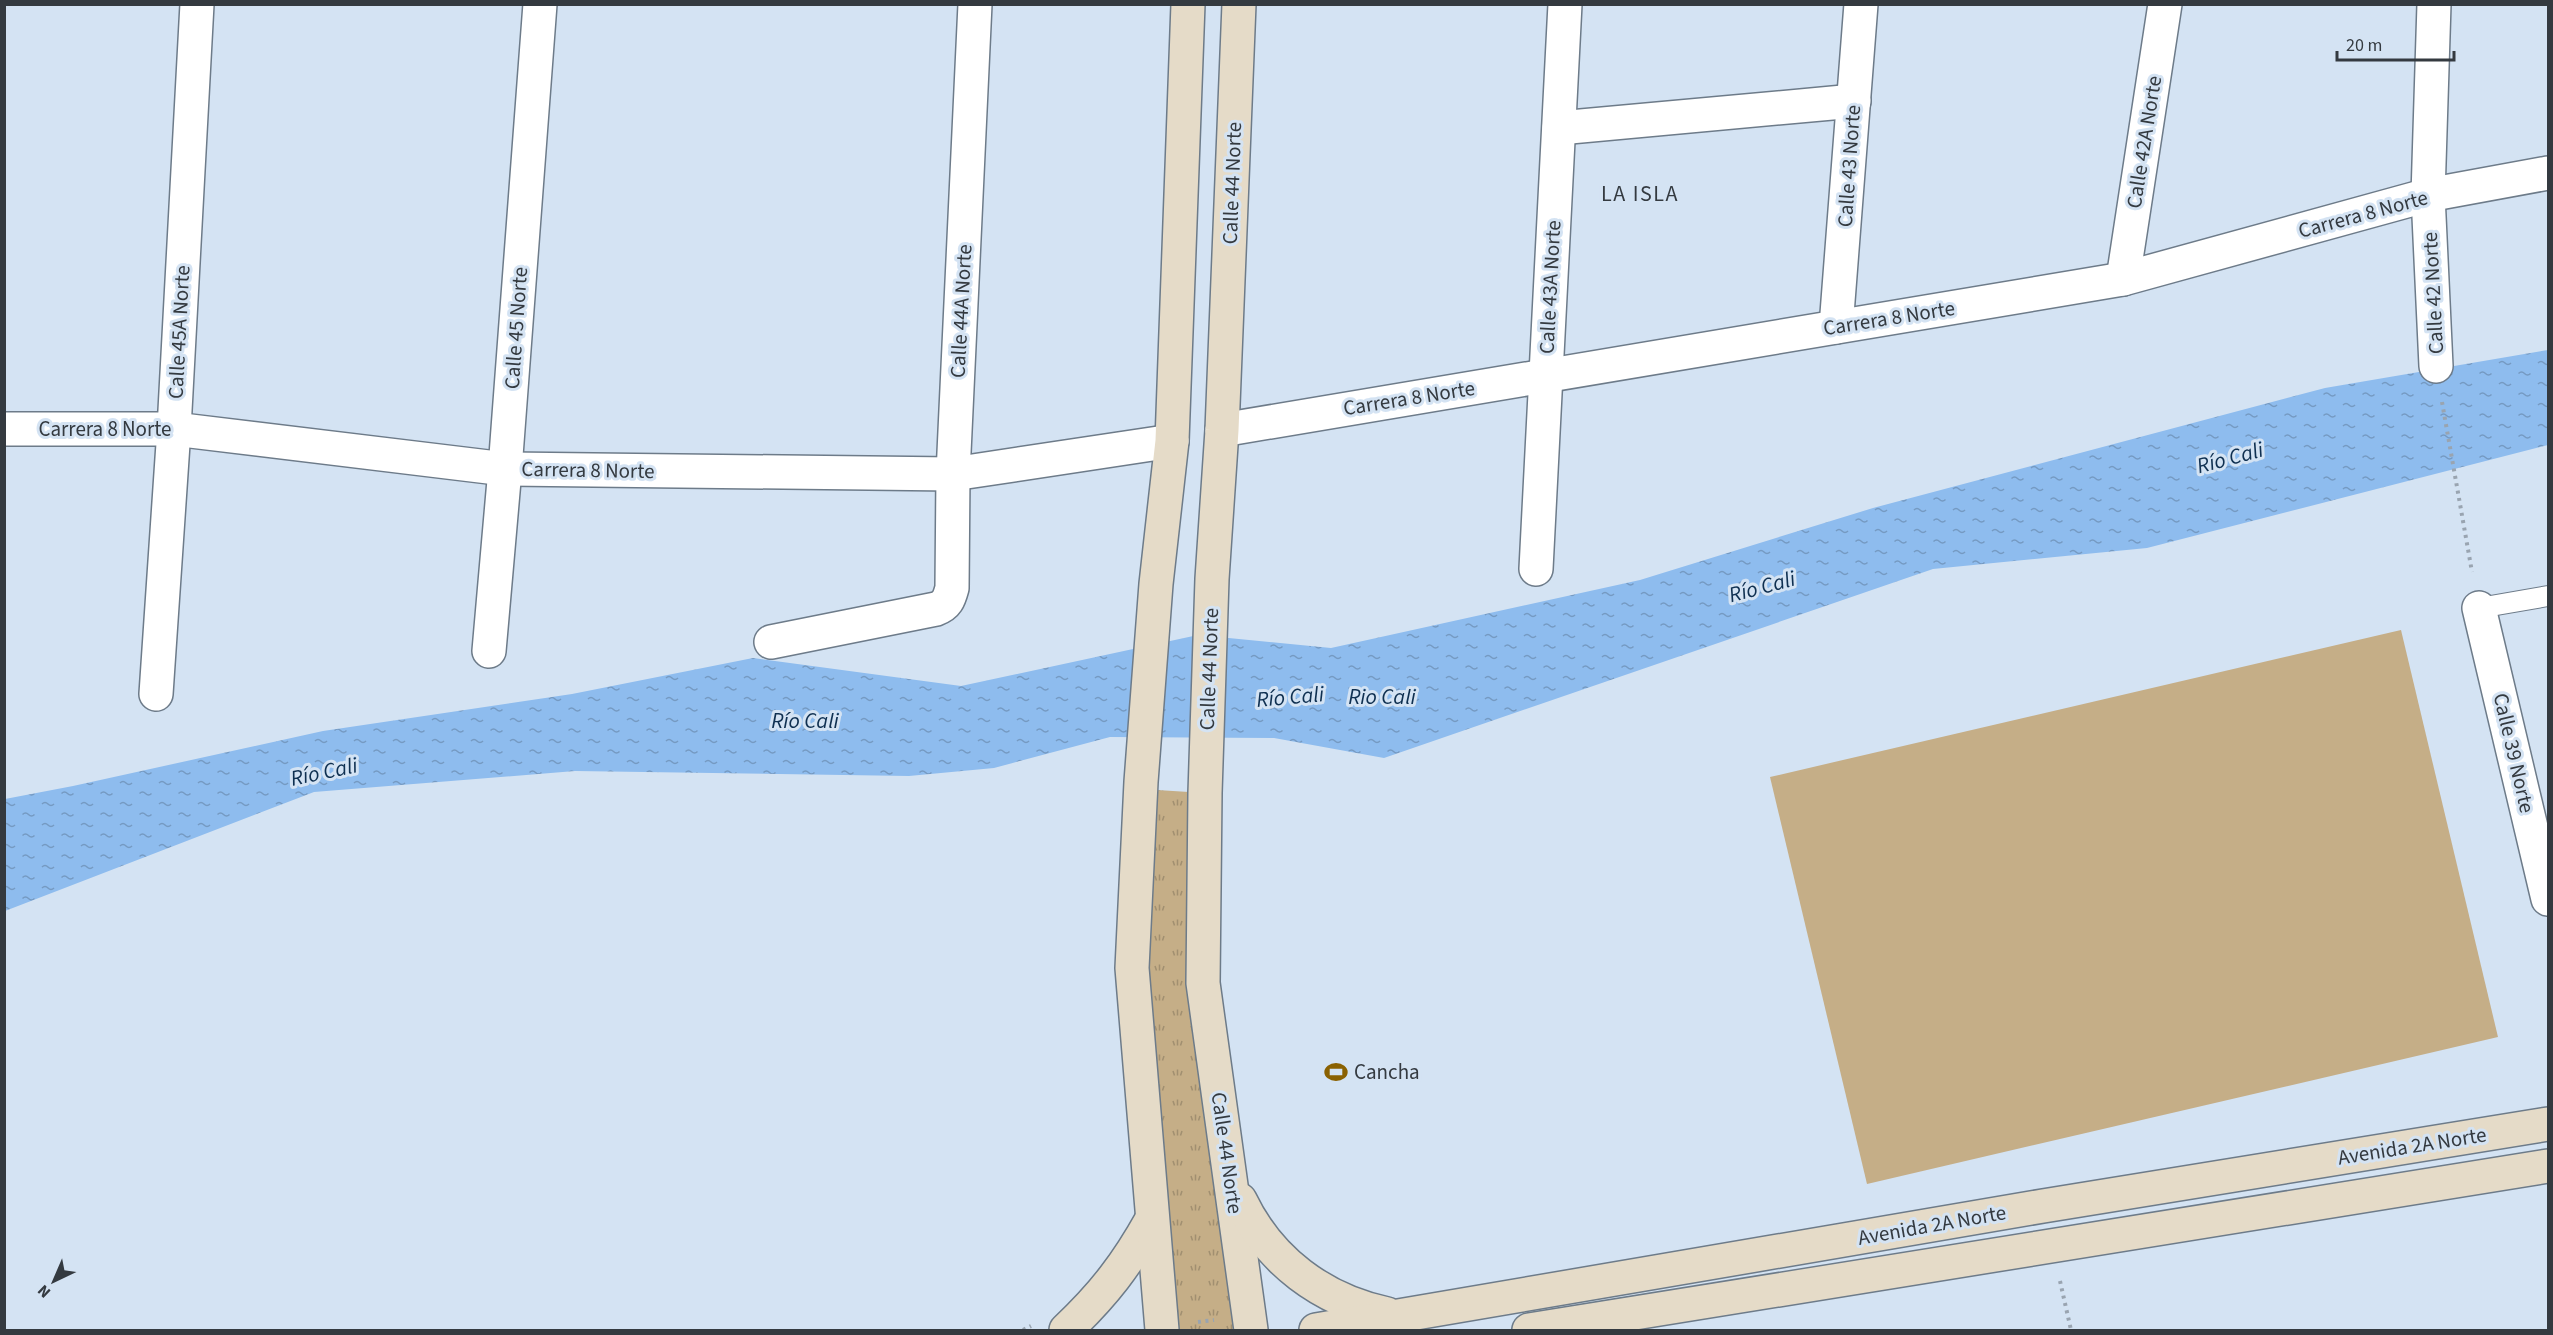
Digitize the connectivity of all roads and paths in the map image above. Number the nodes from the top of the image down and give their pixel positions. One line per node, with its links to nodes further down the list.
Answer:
1 (197, 4): 19 (street, Calle 45A Norte)
2 (540, 4): 22 (street, Calle 45 Norte)
3 (975, 4): 23 (street, Calle 44A Norte)
4 (1188, 4): 21 (main road)
5 (1239, 4): 20 (main road, Calle 44 Norte)
6 (1565, 4): 11 (street, Calle 43A Norte)
7 (1861, 4): 10 (street, Calle 43 Norte)
8 (2165, 4): 14 (street, Calle 42A Norte)
9 (2434, 4): 13 (street, Calle 42 Norte)
10 (1854, 101): 11 (street); 15 (street, Calle 43 Norte)
11 (1559, 128): 17 (street, Calle 43A Norte)
12 (2548, 173): 13 (street, Carrera 8 Norte)
13 (2428, 195): 14 (street, Carrera 8 Norte); 16 (street, Calle 42 Norte)
14 (2123, 279): 15 (street, Carrera 8 Norte)
15 (1836, 327): 17 (street, Carrera 8 Norte)
16 (2436, 366): 26 (path)
17 (1545, 375): 20 (street, Carrera 8 Norte); 24 (street, Calle 43A Norte)
18 (4, 429): 19 (street, Carrera 8 Norte)
19 (174, 429): 22 (street, Carrera 8 Norte); 29 (street, Calle 45A Norte)
20 (1222, 430): 33 (main road, Calle 44 Norte)
21 (1172, 441): 23 (street, Carrera 8 Norte); 34 (main road)
22 (505, 469): 23 (street, Carrera 8 Norte); 28 (street, Calle 45 Norte)
23 (953, 474): 27 (street, Calle 44A Norte)
24 (1536, 569)
25 (2548, 596): 26 (lane)
26 (2479, 608): 30 (street, Calle 39 Norte)
27 (771, 642)
28 (489, 651)
29 (156, 694)
30 (2548, 899)
31 (2548, 1124): 36 (main road, Avenida 2A Norte)
32 (2548, 1166): 35 (main road, Avenida 2A Norte)
33 (1232, 1185): 36 (main road); 39 (main road, Calle 44 Norte)
34 (1152, 1219): 37 (main road); 38 (main road)
35 (2052, 1245): 41 (main road, Avenida 2A Norte); 42 (path)
36 (1398, 1317): 40 (main road, Avenida 2A Norte)
37 (1066, 1330)
38 (1162, 1330)
39 (1251, 1330)
40 (1316, 1330)
41 (1529, 1330)
42 (2071, 1330)

